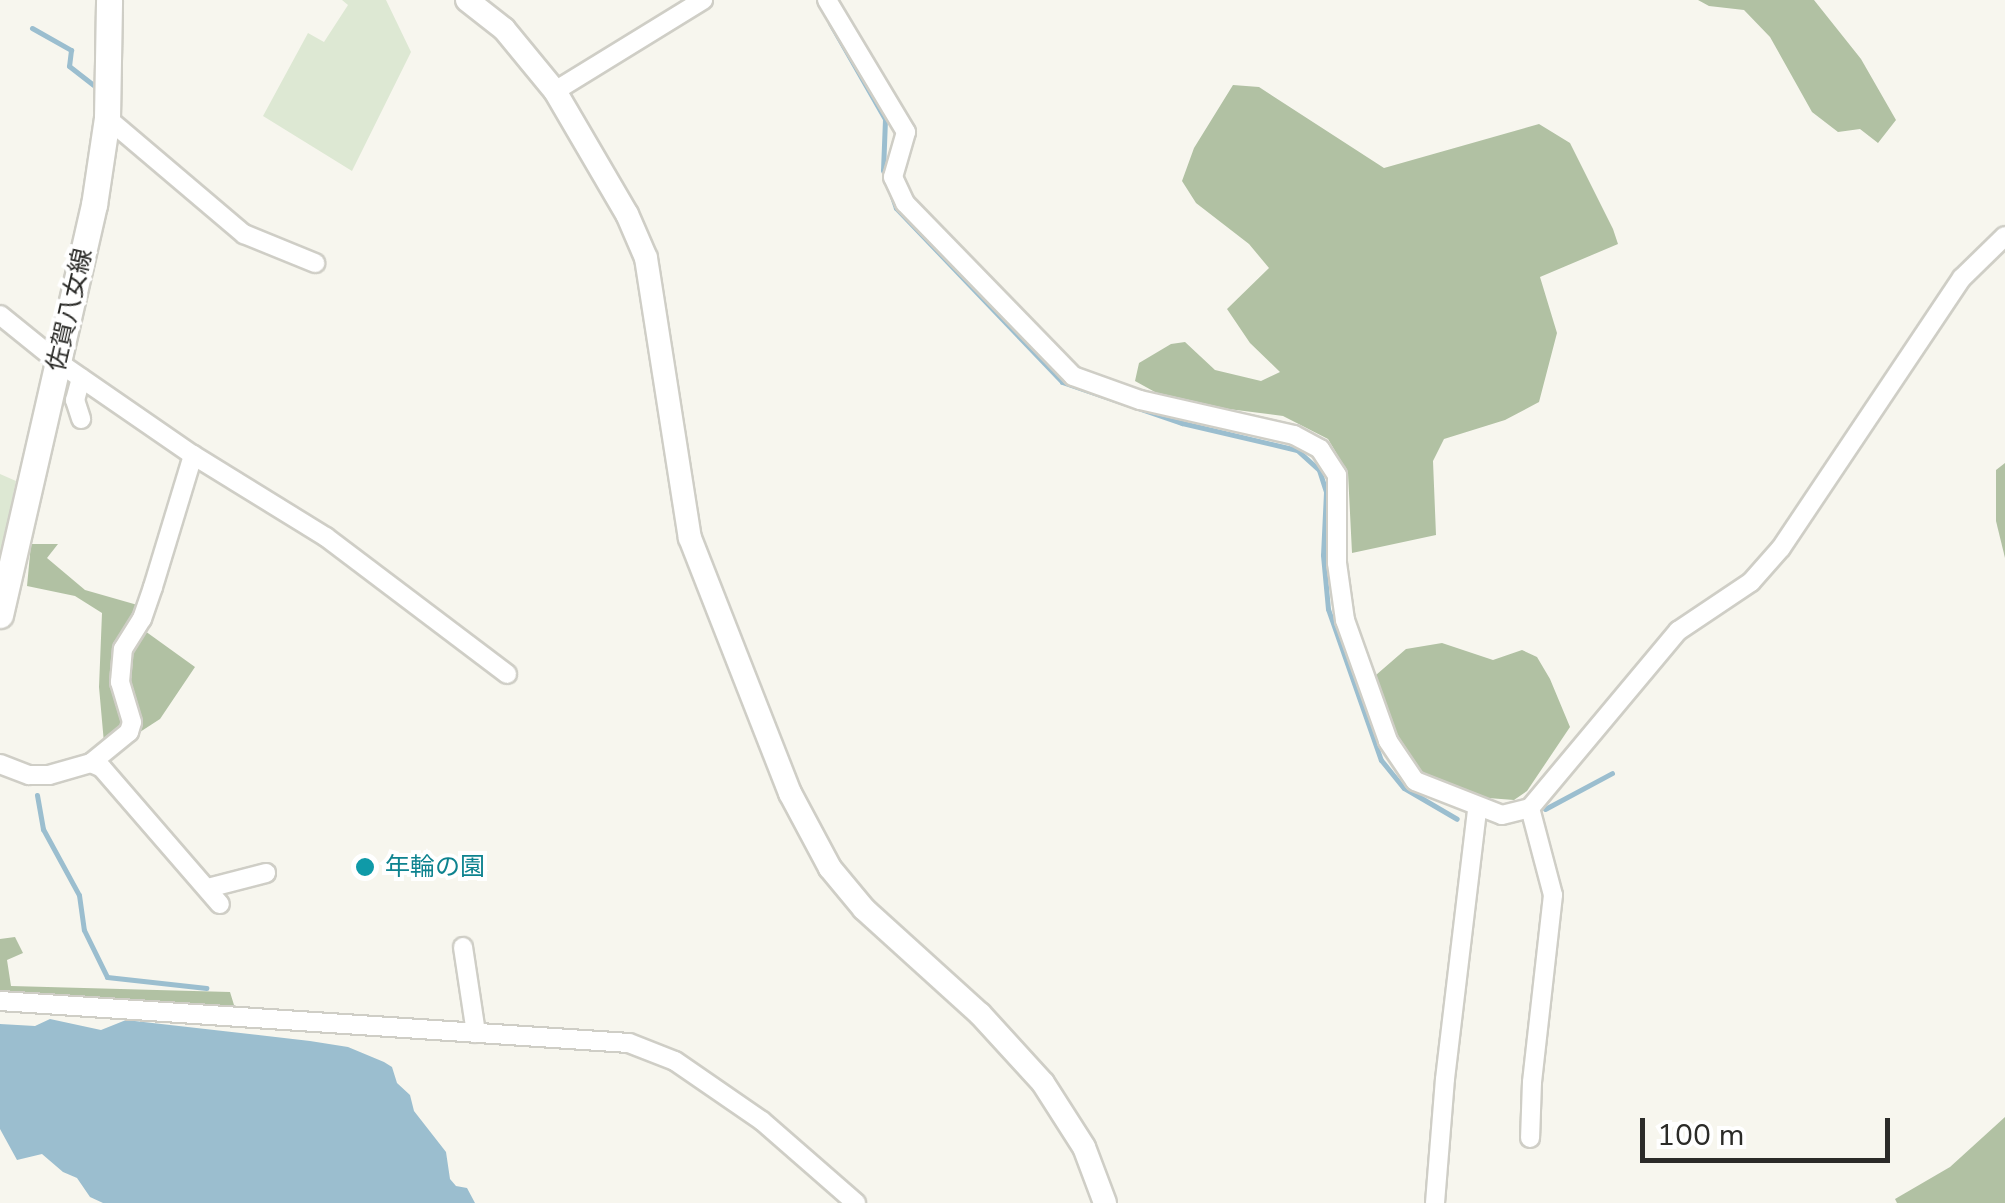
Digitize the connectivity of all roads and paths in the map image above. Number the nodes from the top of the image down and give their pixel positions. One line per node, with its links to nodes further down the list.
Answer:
1 (108, 0): 6 (main road, 佐賀八女線)
2 (466, 0): 5 (street)
3 (702, 0): 5 (street)
4 (827, 0): 19 (street)
5 (554, 91): 28 (street)
6 (107, 118): 8 (street); 10 (main road, 佐賀八女線)
7 (2005, 236): 18 (street)
8 (314, 263)
9 (0, 315): 10 (street)
10 (58, 362): 11 (street); 14 (main road, 佐賀八女線)
11 (80, 378): 12 (street); 13 (street)
12 (81, 419)
13 (193, 455): 15 (street); 16 (street)
14 (0, 615)
15 (507, 674)
16 (90, 763): 17 (street); 21 (street)
17 (0, 764)
18 (1530, 808): 19 (street); 26 (street)
19 (1477, 809): 29 (street)
20 (266, 872): 21 (street)
21 (215, 893): 22 (street)
22 (238, 910)
23 (463, 947): 25 (street)
24 (0, 1001): 25 (street)
25 (476, 1033): 27 (street)
26 (1530, 1138)
27 (856, 1203)
28 (1104, 1203)
29 (1435, 1203)

